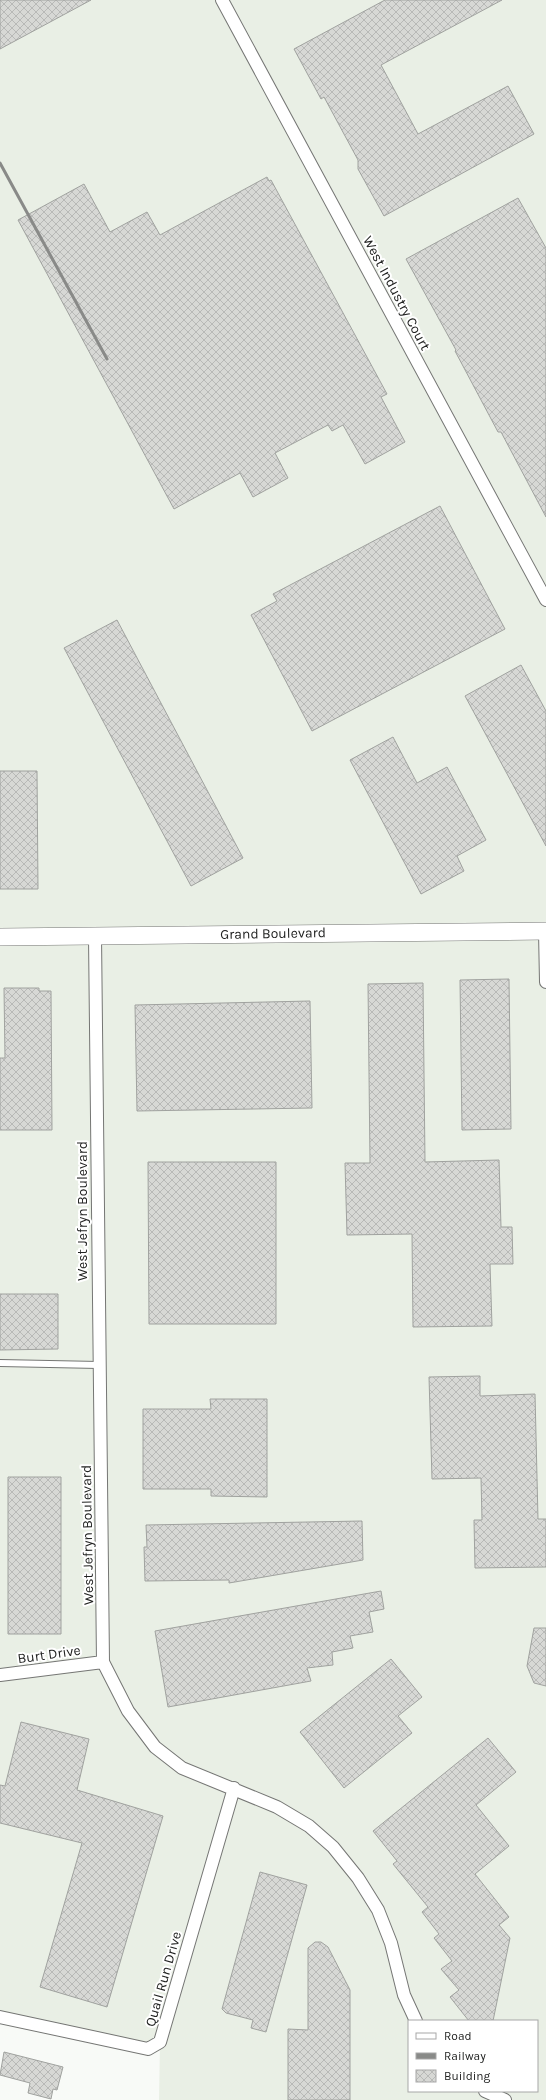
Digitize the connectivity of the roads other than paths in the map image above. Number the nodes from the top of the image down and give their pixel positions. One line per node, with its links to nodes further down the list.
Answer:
1 (222, 0): 2 (street, West Industry Court)
2 (546, 600)
3 (546, 931): 4 (street, Grand Boulevard); 6 (street)
4 (95, 936): 5 (street, Grand Boulevard); 8 (street, West Jefryn Boulevard)
5 (0, 937)
6 (546, 982)
7 (0, 1363): 8 (lane)
8 (99, 1365): 9 (street, West Jefryn Boulevard)
9 (103, 1662): 10 (street, Burt Drive); 11 (street, West Jefryn Boulevard)
10 (0, 1675)
11 (234, 1788): 12 (street, Quail Run Drive); 13 (street, West Jefryn Boulevard)
12 (0, 2017)
13 (416, 2020)
14 (487, 2092): 15 (street)
15 (505, 2100)

